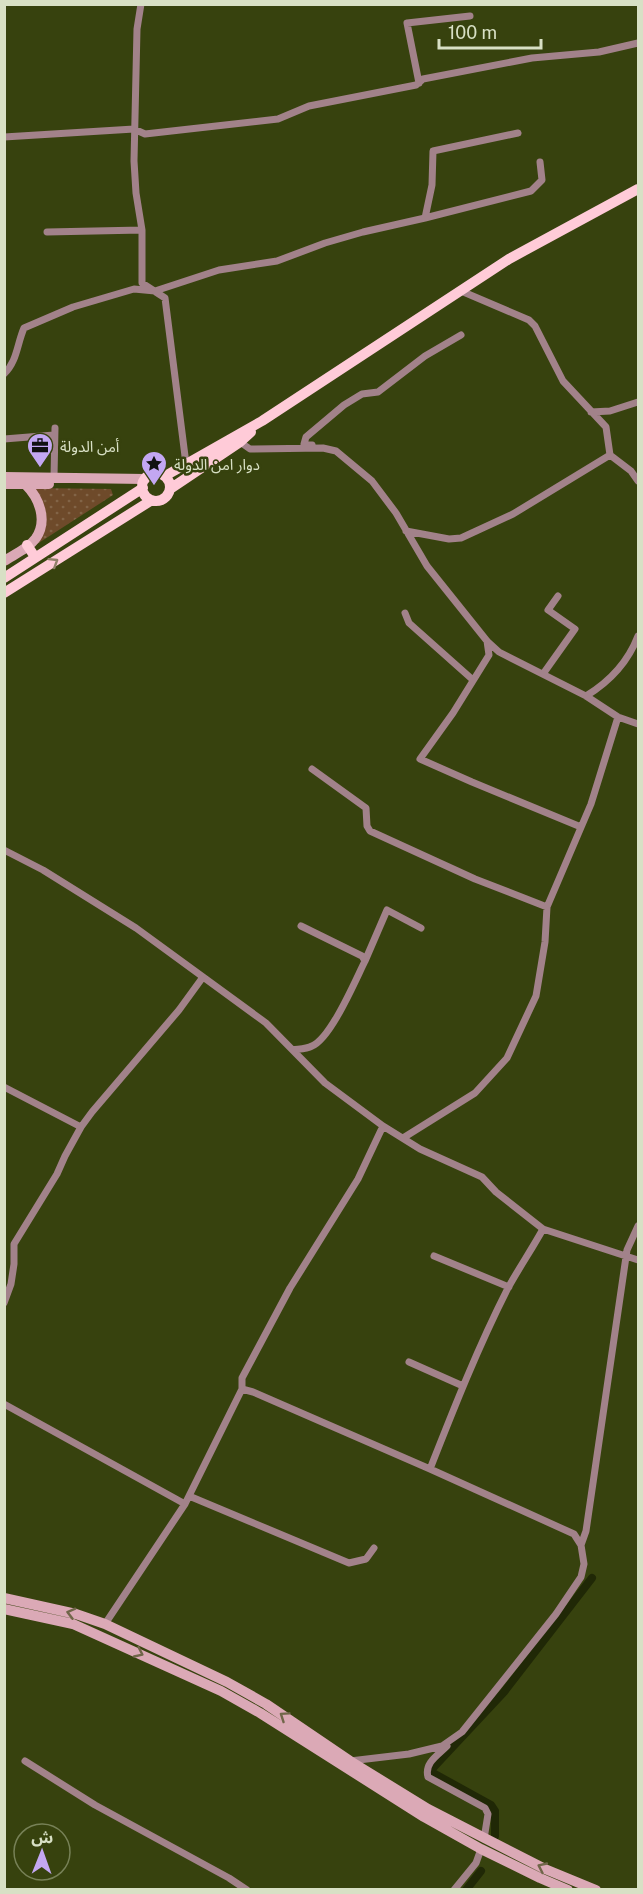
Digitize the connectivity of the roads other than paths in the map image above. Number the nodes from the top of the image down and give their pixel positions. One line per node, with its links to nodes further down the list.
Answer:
1 (141, 4): 5 (street)
2 (470, 16): 4 (street)
3 (639, 42): 4 (street)
4 (419, 83): 5 (street)
5 (134, 129): 7 (street); 11 (street)
6 (518, 133): 10 (street)
7 (4, 136)
8 (540, 162): 10 (street)
9 (639, 189): 14 (main road)
10 (425, 218): 13 (street)
11 (142, 230): 12 (street); 13 (street)
12 (47, 232)
13 (155, 291): 16 (street); 24 (street)
14 (462, 291): 18 (street); 19 (main road)
15 (461, 335): 22 (street)
16 (4, 374)
17 (639, 402): 18 (street)
18 (591, 412): 23 (street)
19 (262, 421): 21 (main road); 24 (main road)
20 (4, 439): 27 (street)
21 (240, 442): 22 (street); 32 (main road)
22 (323, 448): 34 (street)
23 (610, 455): 28 (street); 34 (street)
24 (186, 464): 25 (main road)
25 (165, 476): 30 (main road); 32 (main road)
26 (4, 477): 27 (main road)
27 (54, 477): 30 (main road)
28 (639, 481)
29 (4, 484): 31 (main road)
30 (143, 484): 31 (main road); 33 (main road); 36 (main road)
31 (26, 485): 35 (main road)
32 (170, 489): 33 (main road)
33 (152, 500): 39 (main road, one-way to 33)
34 (406, 531): 43 (street)
35 (27, 546): 36 (main road); 37 (main road)
36 (35, 557): 38 (main road)
37 (4, 561)
38 (4, 578)
39 (4, 593)
40 (558, 596): 44 (street)
41 (405, 613): 45 (street)
42 (639, 636): 46 (street)
43 (487, 641): 44 (street); 45 (street)
44 (543, 674): 46 (street)
45 (474, 680): 50 (street)
46 (586, 696): 47 (street)
47 (618, 717): 48 (street); 50 (street)
48 (639, 724)
49 (312, 769): 52 (street)
50 (581, 827): 52 (street)
51 (4, 850): 56 (street)
52 (547, 907): 61 (street)
53 (300, 926): 55 (street)
54 (421, 928): 55 (street)
55 (365, 961): 57 (street)
56 (203, 977): 57 (street); 60 (street)
57 (293, 1050): 59 (street)
58 (4, 1087): 60 (street)
59 (383, 1126): 61 (street); 73 (street)
60 (81, 1127): 68 (street)
61 (403, 1138): 63 (street)
62 (639, 1226): 65 (street)
63 (543, 1229): 65 (street); 69 (street)
64 (434, 1256): 69 (street)
65 (627, 1256): 67 (street); 78 (street)
66 (4, 1259): 68 (street)
67 (639, 1260)
68 (14, 1264): 70 (street)
69 (509, 1287): 72 (street)
70 (4, 1303)
71 (409, 1362): 72 (street)
72 (463, 1386): 75 (street)
73 (242, 1389): 75 (street); 76 (street)
74 (4, 1404): 77 (street)
75 (430, 1469): 78 (street)
76 (189, 1496): 77 (street); 79 (street)
77 (185, 1504): 82 (street)
78 (581, 1545): 83 (street)
79 (374, 1548)
80 (4, 1598): 82 (main road, one-way to 80)
81 (4, 1609): 85 (main road, one-way to 85)
82 (105, 1624): 85 (main road, one-way to 82)
83 (462, 1732): 85 (street); 86 (street)
84 (25, 1761): 87 (street)
85 (347, 1764): 86 (main road)
86 (482, 1844): 88 (street); 89 (main road); 90 (main road, one-way to 86)
87 (247, 1890)
88 (454, 1890)
89 (568, 1890)
90 (596, 1890)

